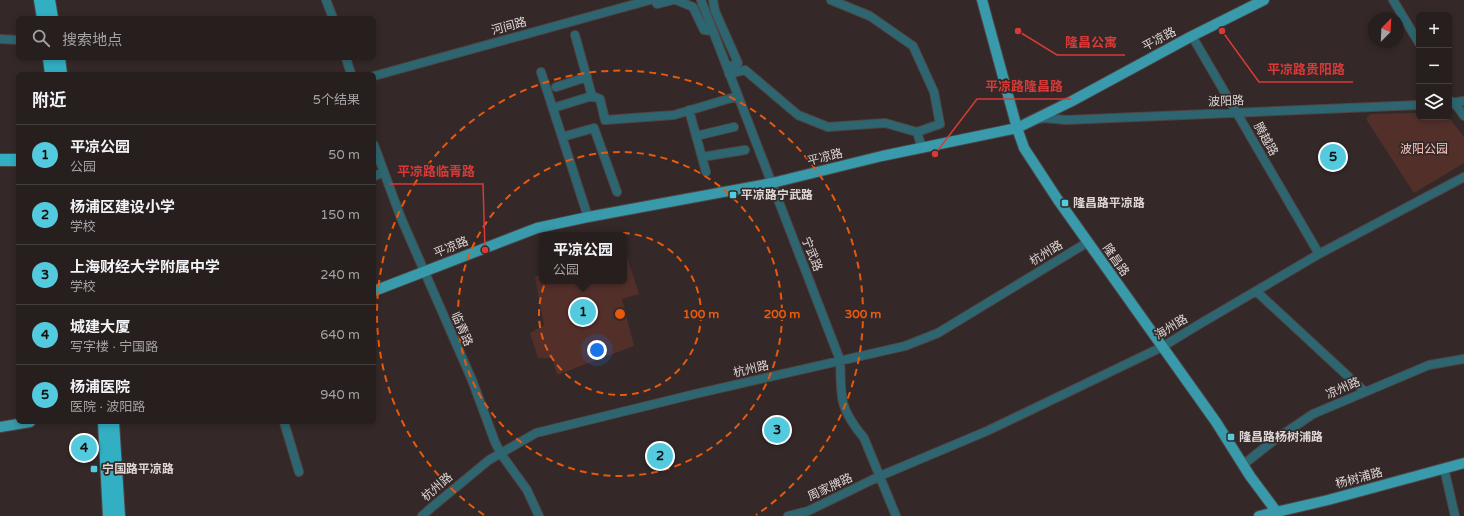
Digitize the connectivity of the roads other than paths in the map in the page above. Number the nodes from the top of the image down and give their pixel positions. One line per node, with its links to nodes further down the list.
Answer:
1 (37, 0): 15 (main road)
2 (40, 0): 16 (highway)
3 (49, 0): 17 (highway)
4 (52, 0): 18 (main road)
5 (326, 0): 19 (street)
6 (650, 0): 38 (street, 河间路)
7 (655, 0): 8 (street)
8 (675, 0): 20 (street)
9 (701, 0): 20 (street, 宁武路)
10 (713, 0): 31 (street)
11 (831, 0): 54 (street)
12 (982, 0): 53 (main road, 隆昌路)
13 (1264, 0): 22 (main road, 平凉路)
14 (1393, 0): 24 (street)
15 (40, 16)
16 (43, 16)
17 (52, 16)
18 (55, 16)
19 (332, 16)
20 (713, 31): 31 (street, 宁武路)
21 (575, 35): 39 (street)
22 (1192, 36): 49 (street, 腾越路); 51 (main road, 平凉路)
23 (0, 39): 25 (street)
24 (1416, 39)
25 (16, 40)
26 (46, 60): 32 (main road)
27 (49, 60): 33 (highway)
28 (59, 60): 34 (highway)
29 (62, 60): 35 (main road)
30 (347, 60): 36 (street)
31 (728, 70): 42 (street, 宁武路); 54 (street)
32 (48, 72)
33 (51, 72)
34 (61, 72)
35 (64, 72)
36 (350, 72)
37 (541, 72): 47 (street)
38 (376, 75)
39 (587, 77): 40 (street); 41 (street)
40 (556, 87)
41 (592, 96): 47 (street); 48 (street)
42 (738, 96): 48 (street); 69 (street, 宁武路)
43 (1464, 101): 44 (street)
44 (1452, 102)
45 (1452, 104): 50 (street)
46 (1416, 105): 49 (street, 波阳路)
47 (553, 108): 56 (street)
48 (689, 110): 55 (street)
49 (1238, 113): 51 (street, 波阳路); 73 (street, 腾越路)
50 (1464, 116)
51 (1035, 119): 53 (main road, 平凉路)
52 (734, 127): 55 (street)
53 (1017, 128): 57 (main road, 平凉路); 72 (main road, 隆昌路)
54 (917, 132): 57 (street)
55 (696, 136): 62 (street)
56 (562, 137): 70 (street); 71 (street)
57 (922, 148): 69 (main road, 平凉路)
58 (376, 150): 65 (street, 临青路)
59 (745, 150): 62 (street)
60 (16, 154): 61 (street)
61 (0, 156)
62 (702, 157): 66 (street)
63 (0, 160): 64 (highway)
64 (16, 160)
65 (384, 172): 67 (street); 74 (street, 临青路)
66 (706, 172)
67 (376, 175)
68 (1464, 177): 73 (street, 海州路)
69 (772, 183): 71 (main road, 平凉路); 79 (street, 宁武路)
70 (618, 192)
71 (588, 217): 74 (main road, 平凉路)
72 (1088, 242): 77 (main road, 隆昌路); 79 (street, 杭州路)
73 (1319, 254): 76 (street, 海州路)
74 (425, 271): 75 (main road, 平凉路); 88 (street, 临青路)
75 (376, 290)
76 (1256, 291): 77 (street, 海州路); 80 (street)
77 (1162, 347): 90 (main road, 隆昌路); 93 (street, 海州路)
78 (1464, 359): 80 (street, 凉州路)
79 (840, 360): 88 (street, 杭州路); 93 (street, 宁武路)
80 (1365, 392): 90 (street, 凉州路)
81 (18, 424): 87 (main road)
82 (100, 424): 95 (main road)
83 (104, 424): 96 (highway)
84 (113, 424): 97 (highway)
85 (118, 424): 98 (main road)
86 (285, 424): 92 (street)
87 (0, 427)
88 (501, 454): 99 (street, 杭州路); 100 (street, 临青路)
89 (1464, 463): 91 (main road, 杨树浦路)
90 (1244, 464): 94 (main road, 隆昌路)
91 (1444, 468): 94 (main road, 杨树浦路); 104 (street)
92 (299, 472)
93 (880, 476): 101 (street, 周家牌路); 102 (street, 宁武路)
94 (1276, 512): 103 (main road, 杨树浦路)
95 (105, 516)
96 (109, 516)
97 (119, 516)
98 (124, 516)
99 (422, 516)
100 (539, 516)
101 (788, 516)
102 (896, 516)
103 (1259, 516)
104 (1455, 516)

